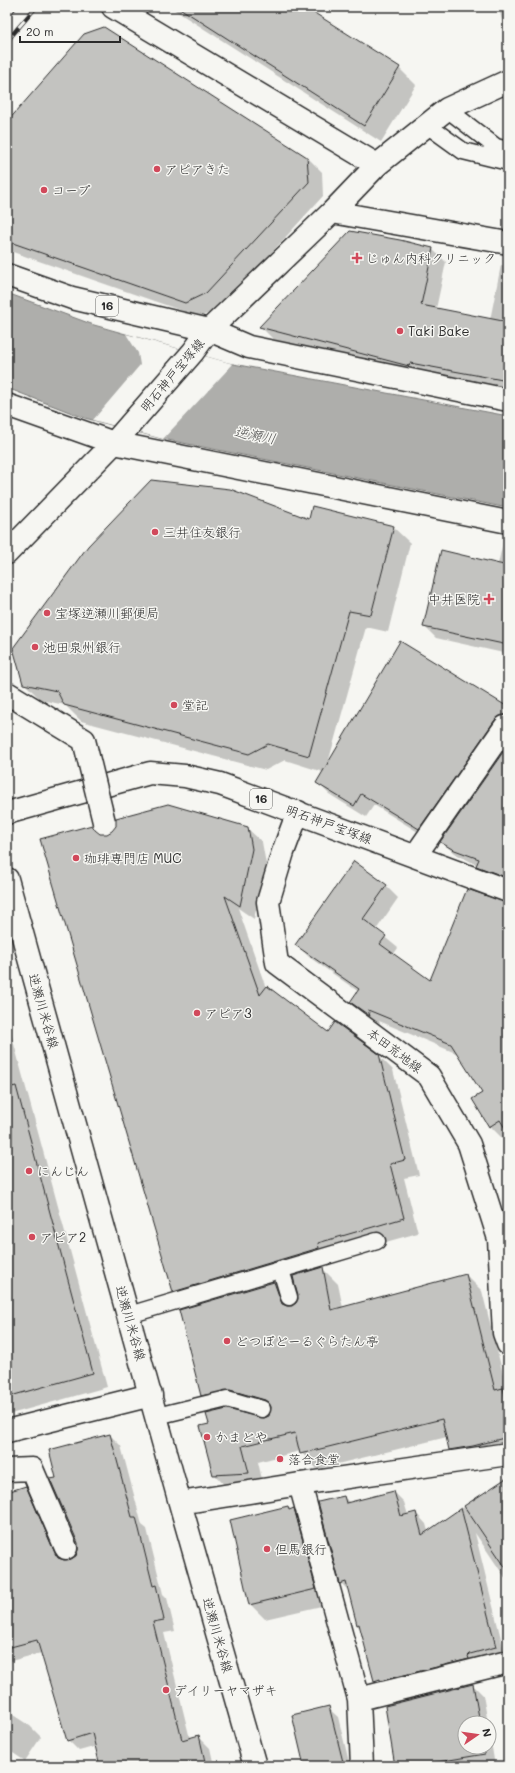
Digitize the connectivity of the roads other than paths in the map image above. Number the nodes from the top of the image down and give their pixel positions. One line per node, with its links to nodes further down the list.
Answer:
1 (113, 7): 7 (street)
2 (508, 81): 3 (street)
3 (447, 109): 4 (street); 5 (lane)
4 (427, 125): 6 (lane); 7 (street)
5 (508, 150)
6 (508, 162)
7 (377, 165): 8 (street)
8 (332, 212): 9 (street); 11 (street)
9 (508, 242)
10 (7, 275): 11 (street, 明石神戸宝塚線 / 16)
11 (208, 330): 12 (street); 14 (street, 明石神戸宝塚線)
12 (508, 400)
13 (7, 405): 14 (street)
14 (120, 436): 15 (street); 16 (street, 明石神戸宝塚線)
15 (508, 522)
16 (7, 552)
17 (7, 693): 21 (street, bridge)
18 (508, 727): 22 (street)
19 (298, 812): 20 (street, 明石神戸宝塚線 / 16); 22 (street, 明石神戸宝塚線 / 16); 29 (street, 本田荒地線)
20 (7, 813)
21 (104, 822)
22 (415, 856): 24 (street, 明石神戸宝塚線 / 16)
23 (7, 879): 28 (street, 逆瀬川米谷線)
24 (508, 890)
25 (377, 1241): 26 (lane)
26 (281, 1270): 27 (lane); 28 (lane)
27 (289, 1297)
28 (129, 1316): 30 (street, 逆瀬川米谷線)
29 (508, 1344)
30 (151, 1395): 32 (street, 逆瀬川米谷線); 33 (street)
31 (262, 1409): 32 (lane)
32 (157, 1416): 37 (street, 逆瀬川米谷線)
33 (7, 1431)
34 (508, 1454): 36 (street)
35 (7, 1470): 38 (street)
36 (300, 1484): 37 (street); 40 (street)
37 (180, 1503): 41 (street, 逆瀬川米谷線)
38 (66, 1548)
39 (508, 1662): 40 (street)
40 (359, 1699): 42 (street)
41 (255, 1766)
42 (362, 1766)

